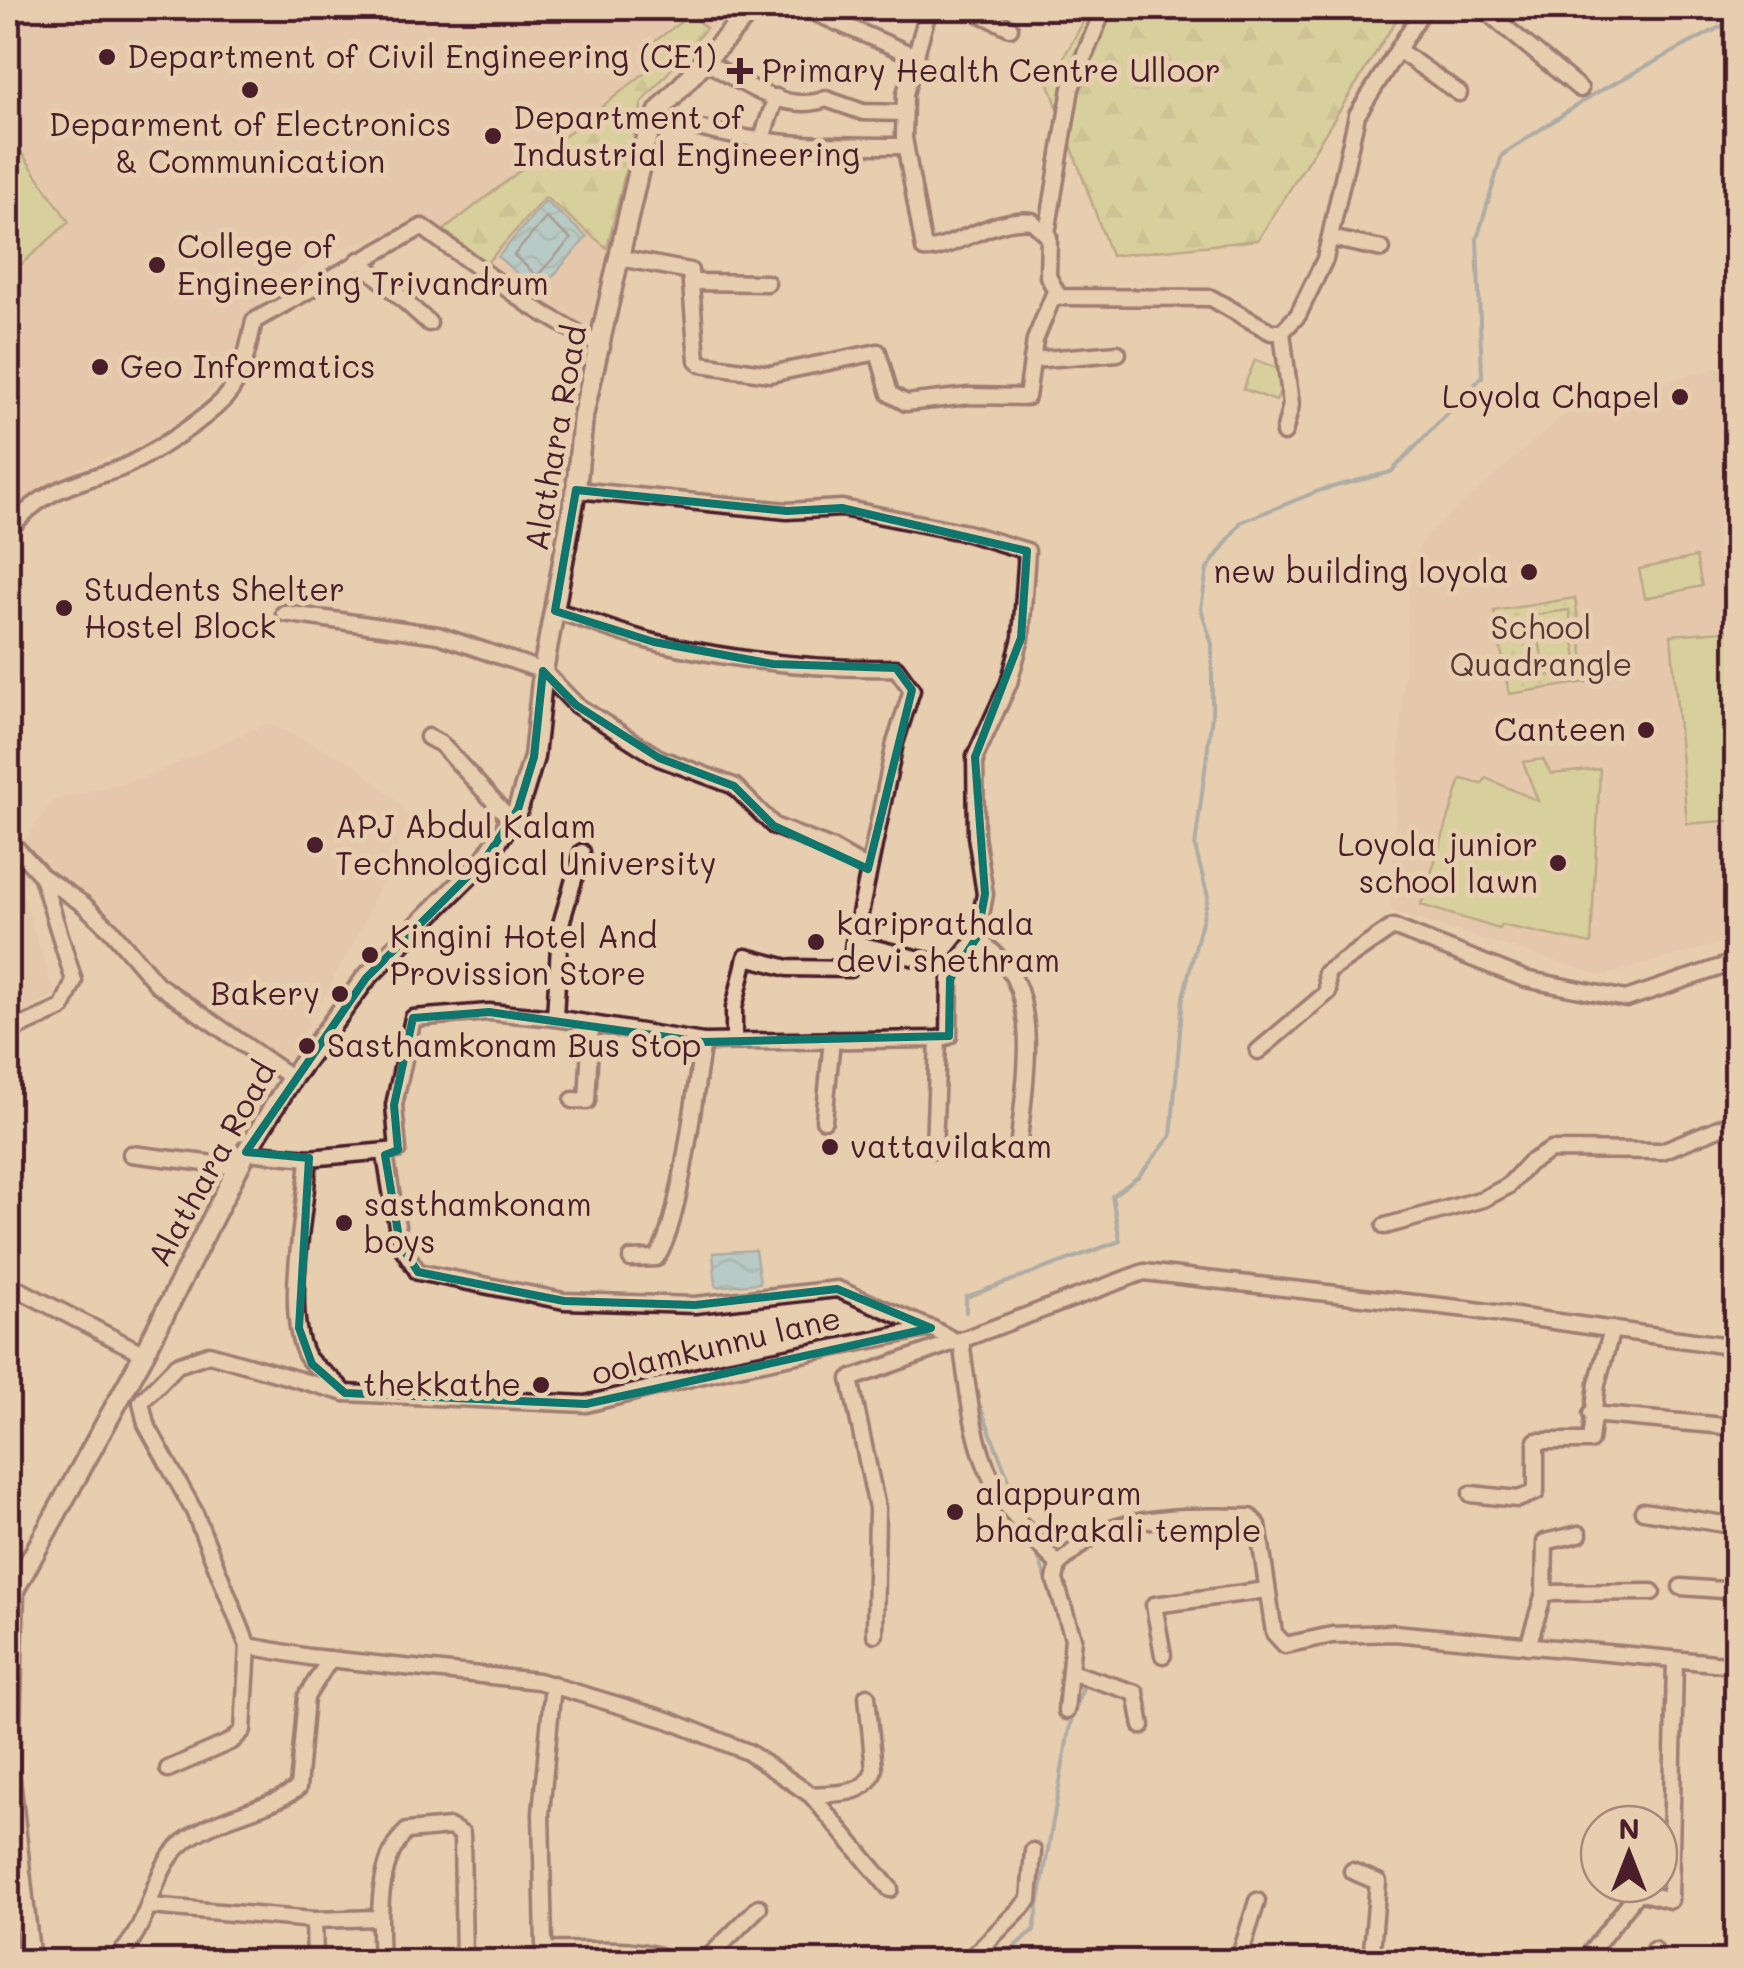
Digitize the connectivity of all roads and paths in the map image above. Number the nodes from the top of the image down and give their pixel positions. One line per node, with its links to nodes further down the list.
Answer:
1 (753, 8): 11 (street, Alathara Road)
2 (804, 8): 10 (street)
3 (928, 8): 10 (street)
4 (968, 8): 8 (street)
5 (1104, 8): 19 (street)
6 (1424, 8): 9 (street)
7 (1482, 8): 12 (street)
8 (1010, 28)
9 (1398, 50): 13 (street); 20 (street)
10 (917, 56): 15 (street)
11 (702, 60): 14 (street); 16 (street, Alathara Road)
12 (1580, 89)
13 (1459, 93)
14 (776, 97): 15 (street); 17 (street)
15 (904, 112): 18 (street)
16 (657, 114): 17 (street); 22 (street, Alathara Road)
17 (761, 142): 18 (street)
18 (905, 146): 19 (street)
19 (1047, 233): 26 (street)
20 (1330, 238): 21 (street); 28 (street)
21 (1382, 249)
22 (620, 258): 24 (street); 29 (street, Alathara Road)
23 (359, 260): 27 (street); 29 (street); 34 (street)
24 (694, 282): 25 (street); 31 (street)
25 (767, 283)
26 (1054, 294): 28 (street); 31 (street)
27 (429, 323)
28 (1282, 332): 32 (street)
29 (602, 346): 33 (street, Alathara Road)
30 (1118, 354): 31 (street)
31 (1032, 360)
32 (1284, 433)
33 (576, 490): 35 (street, Alathara Road); 44 (street)
34 (8, 532)
35 (554, 610): 37 (street, Alathara Road); 42 (street)
36 (284, 613): 37 (street)
37 (543, 671): 39 (street, Alathara Road); 42 (street)
38 (428, 737): 39 (street)
39 (511, 820): 56 (street, Alathara Road)
40 (8, 839): 43 (street)
41 (582, 852): 48 (street)
42 (868, 869): 45 (street)
43 (42, 876): 50 (street); 56 (street)
44 (977, 937): 47 (street); 61 (street)
45 (854, 944): 47 (street); 54 (street)
46 (1736, 962): 55 (street)
47 (953, 967): 51 (street)
48 (554, 1018): 49 (street); 63 (street)
49 (591, 1025): 53 (street); 57 (street)
50 (8, 1032)
51 (938, 1039): 52 (street); 60 (street)
52 (832, 1040): 54 (street); 58 (street)
53 (702, 1042): 54 (street); 67 (street)
54 (734, 1042)
55 (1258, 1051)
56 (292, 1078): 65 (street, Alathara Road)
57 (573, 1100)
58 (824, 1120)
59 (1736, 1122): 66 (street)
60 (934, 1150)
61 (1018, 1152)
62 (131, 1154): 65 (street)
63 (386, 1155): 64 (street); 69 (street)
64 (309, 1158): 65 (street); 74 (street)
65 (242, 1159): 73 (street, Alathara Road)
66 (1385, 1226)
67 (631, 1259)
68 (8, 1284): 73 (street)
69 (931, 1328): 71 (street); 74 (street, oolamkunnu lane)
70 (1612, 1330): 71 (street); 72 (street); 75 (street)
71 (958, 1341): 81 (street); 87 (street)
72 (1736, 1348)
73 (144, 1354): 96 (street, Alathara Road)
74 (346, 1394): 88 (street, oolamkunnu lane)
75 (1591, 1414): 76 (street); 77 (street)
76 (1736, 1427)
77 (1471, 1494)
78 (1643, 1512): 79 (street)
79 (1736, 1526)
80 (1578, 1534): 86 (street)
81 (1058, 1564): 83 (street); 94 (street)
82 (1681, 1587): 84 (street)
83 (1267, 1590): 89 (street); 90 (street)
84 (1736, 1590)
85 (1652, 1592): 86 (street)
86 (1544, 1593): 89 (street)
87 (875, 1634)
88 (248, 1646): 91 (street); 100 (street)
89 (1528, 1646): 92 (street)
90 (1163, 1655)
91 (330, 1659): 95 (street); 106 (street)
92 (1674, 1660): 93 (street); 120 (street)
93 (1736, 1665)
94 (1070, 1672): 98 (street); 99 (street)
95 (553, 1684): 101 (street); 115 (street)
96 (9, 1696): 110 (street, Alathara Road)
97 (868, 1696): 101 (street)
98 (1066, 1711)
99 (1142, 1726)
100 (168, 1769)
101 (810, 1795): 104 (street)
102 (1033, 1851): 117 (street)
103 (1352, 1871): 119 (street)
104 (890, 1889)
105 (1257, 1902): 118 (street)
106 (150, 1906): 109 (street); 111 (street)
107 (759, 1906): 116 (street)
108 (379, 1918): 109 (street); 113 (street); 114 (street)
109 (314, 1920): 112 (street)
110 (30, 1962)
111 (112, 1962)
112 (315, 1962)
113 (381, 1962)
114 (464, 1962)
115 (677, 1962)
116 (704, 1962)
117 (967, 1962)
118 (1238, 1962)
119 (1370, 1962)
120 (1582, 1962)

